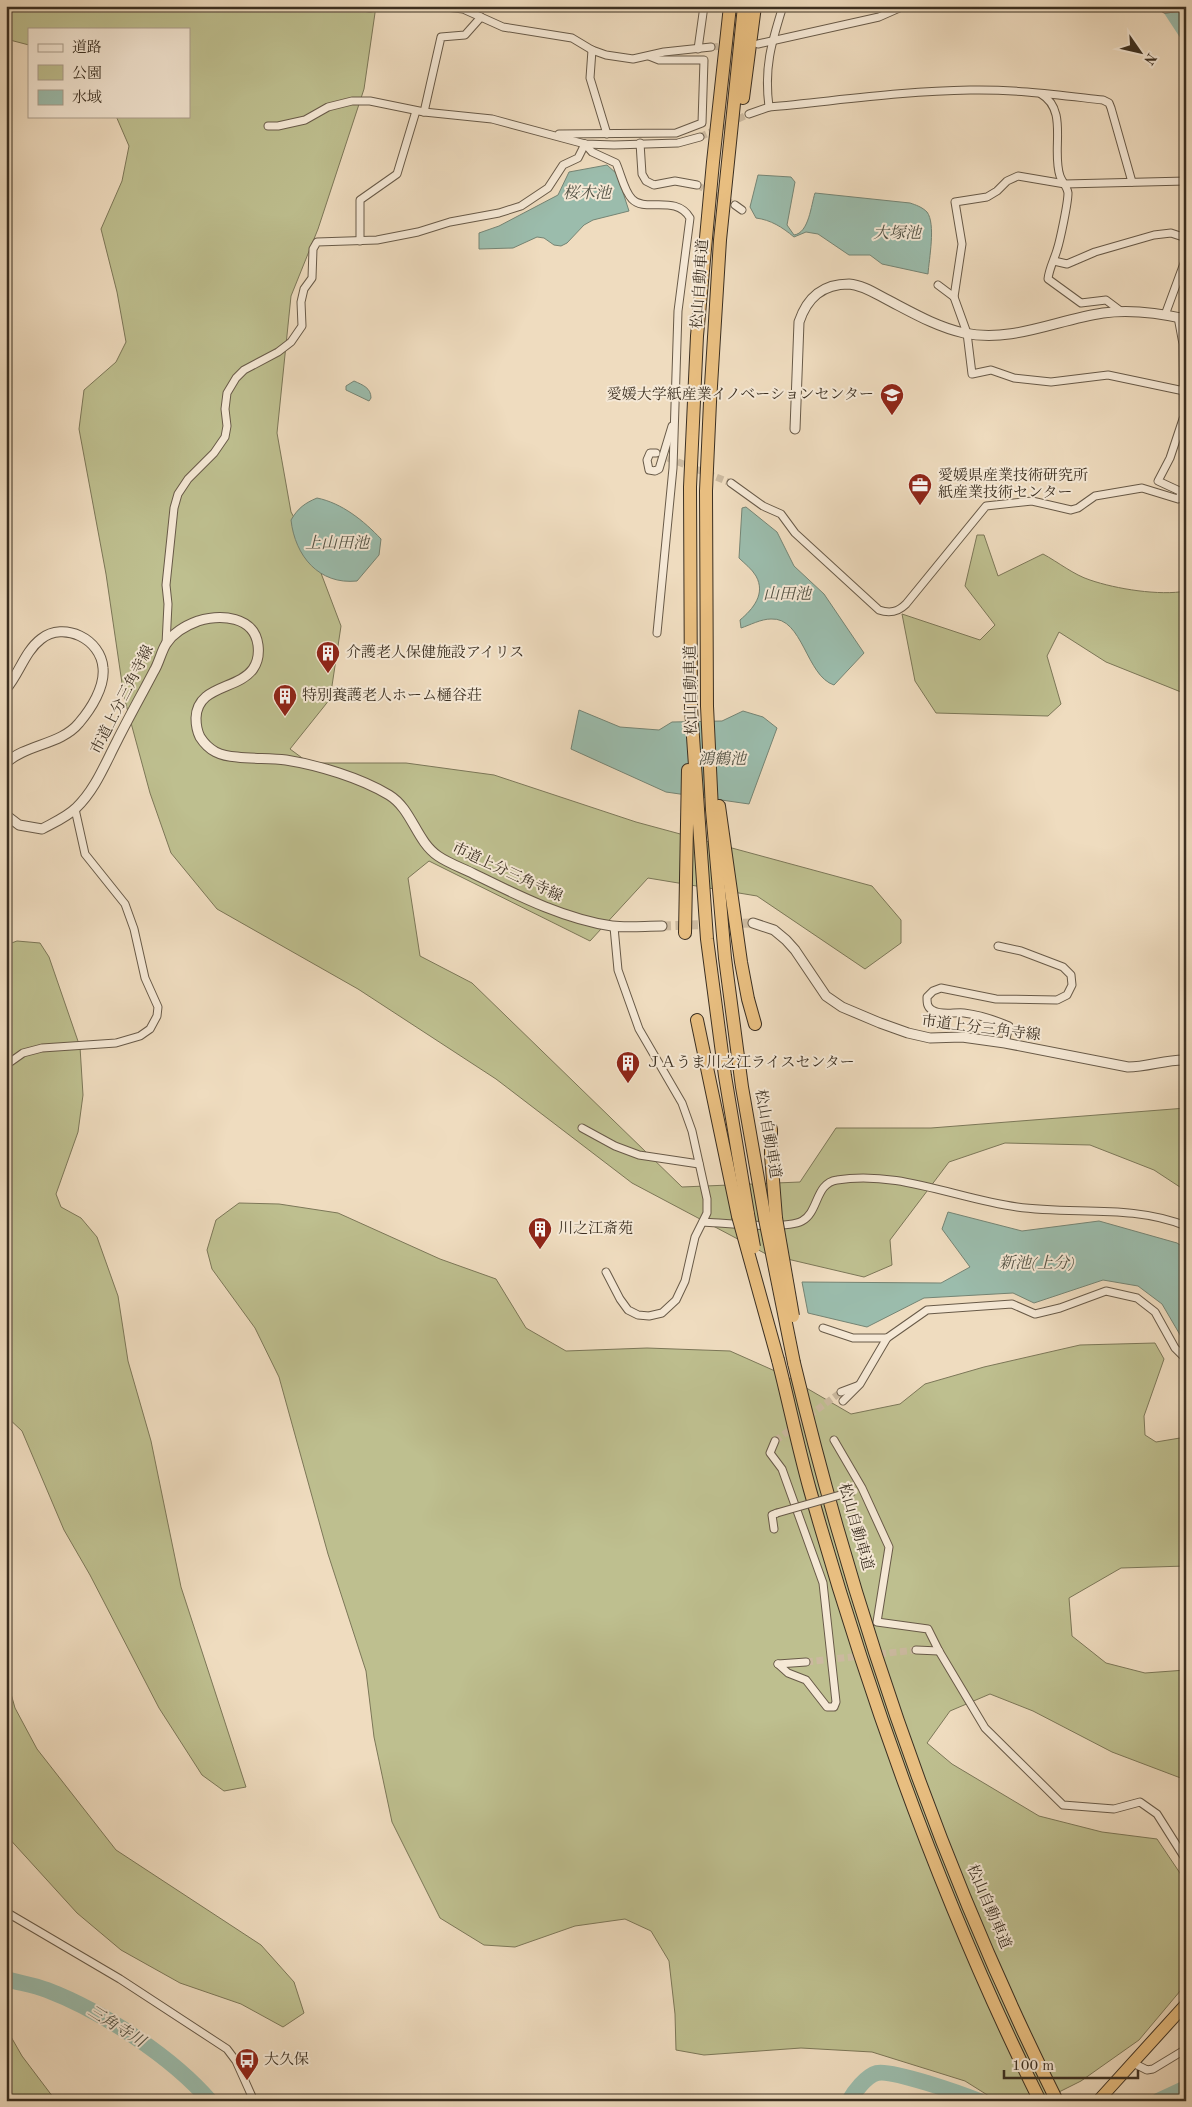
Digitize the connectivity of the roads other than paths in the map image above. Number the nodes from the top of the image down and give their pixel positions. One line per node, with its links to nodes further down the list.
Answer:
1 (353, 6): 2 (street)
2 (380, 6)
3 (437, 6): 12 (street)
4 (704, 6): 16 (street)
5 (730, 6): 57 (highway, 松山自動車道)
6 (744, 6): 37 (highway, 松山自動車道)
7 (755, 6): 37 (highway)
8 (782, 6): 13 (street)
9 (904, 6): 13 (street)
10 (1183, 7): 11 (street)
11 (1163, 8)
12 (481, 17): 17 (street); 22 (street)
13 (772, 41): 14 (street); 20 (street)
14 (758, 44)
15 (711, 47): 16 (street)
16 (698, 49): 18 (street)
17 (592, 50): 18 (street); 26 (street)
18 (649, 56): 26 (street)
19 (1039, 93): 20 (street); 31 (street); 32 (street)
20 (769, 107): 23 (street)
21 (416, 110): 22 (street); 24 (street); 38 (street)
22 (424, 112): 25 (street)
23 (749, 114)
24 (268, 126)
25 (551, 134): 26 (street); 29 (street)
26 (607, 134)
27 (700, 137): 28 (street)
28 (640, 143): 29 (street); 33 (street)
29 (585, 144): 38 (street); 48 (street)
30 (1186, 180): 31 (street)
31 (1132, 182): 32 (street)
32 (1065, 184): 40 (street); 42 (street)
33 (698, 185)
34 (735, 205): 35 (street)
35 (742, 210)
36 (1186, 238): 40 (street)
37 (720, 240): 59 (highway, 松山自動車道)
38 (360, 241): 54 (street)
39 (1186, 258): 44 (street)
40 (1054, 261): 43 (street)
41 (938, 285): 42 (street)
42 (954, 297): 46 (street)
43 (1122, 312): 44 (street); 46 (street)
44 (1165, 315): 45 (street)
45 (1182, 318): 47 (street)
46 (967, 333): 47 (street); 49 (street)
47 (1184, 391): 52 (street)
48 (675, 416): 50 (street); 53 (street)
49 (795, 429)
50 (656, 453)
51 (731, 483): 52 (street)
52 (1184, 494)
53 (657, 633)
54 (166, 644): 58 (street, 市道上分三角寺線); 62 (street, 市道上分三角寺線)
55 (6, 689): 56 (street, 市道上分三角寺線)
56 (6, 763)
57 (692, 807): 64 (highway); 74 (highway, 松山自動車道)
58 (75, 809): 60 (street, 市道上分三角寺線); 70 (street)
59 (716, 810): 67 (highway); 75 (highway, 松山自動車道)
60 (6, 815)
61 (753, 923): 68 (street, 市道上分三角寺線)
62 (614, 926): 63 (street, 市道上分三角寺線); 73 (street)
63 (662, 926)
64 (685, 933)
65 (998, 946): 68 (street)
66 (697, 1020): 74 (highway)
67 (755, 1024)
68 (1005, 1043): 69 (street, 市道上分三角寺線)
69 (1186, 1060)
70 (6, 1065)
71 (582, 1128): 73 (street)
72 (771, 1130): 75 (highway)
73 (699, 1164): 76 (street)
74 (743, 1215): 98 (highway, bridge)
75 (770, 1218): 99 (highway, 松山自動車道, bridge)
76 (703, 1222): 77 (street); 78 (street)
77 (1186, 1226)
78 (606, 1272)
79 (822, 1328): 80 (street)
80 (887, 1338): 81 (street); 82 (street)
81 (1186, 1359)
82 (860, 1384): 83 (street); 84 (street)
83 (841, 1392)
84 (843, 1401)
85 (834, 1440): 87 (street)
86 (775, 1441): 91 (street)
87 (862, 1488): 88 (street, bridge); 90 (street)
88 (774, 1529)
89 (916, 1650): 90 (street)
90 (939, 1651): 92 (street)
91 (806, 1662)
92 (1186, 1860)
93 (6, 1912): 97 (street)
94 (1186, 2004): 96 (highway)
95 (1186, 2049): 96 (street)
96 (1133, 2063): 100 (highway)
97 (254, 2101)
98 (1040, 2101)
99 (1057, 2101)
100 (1098, 2101)

